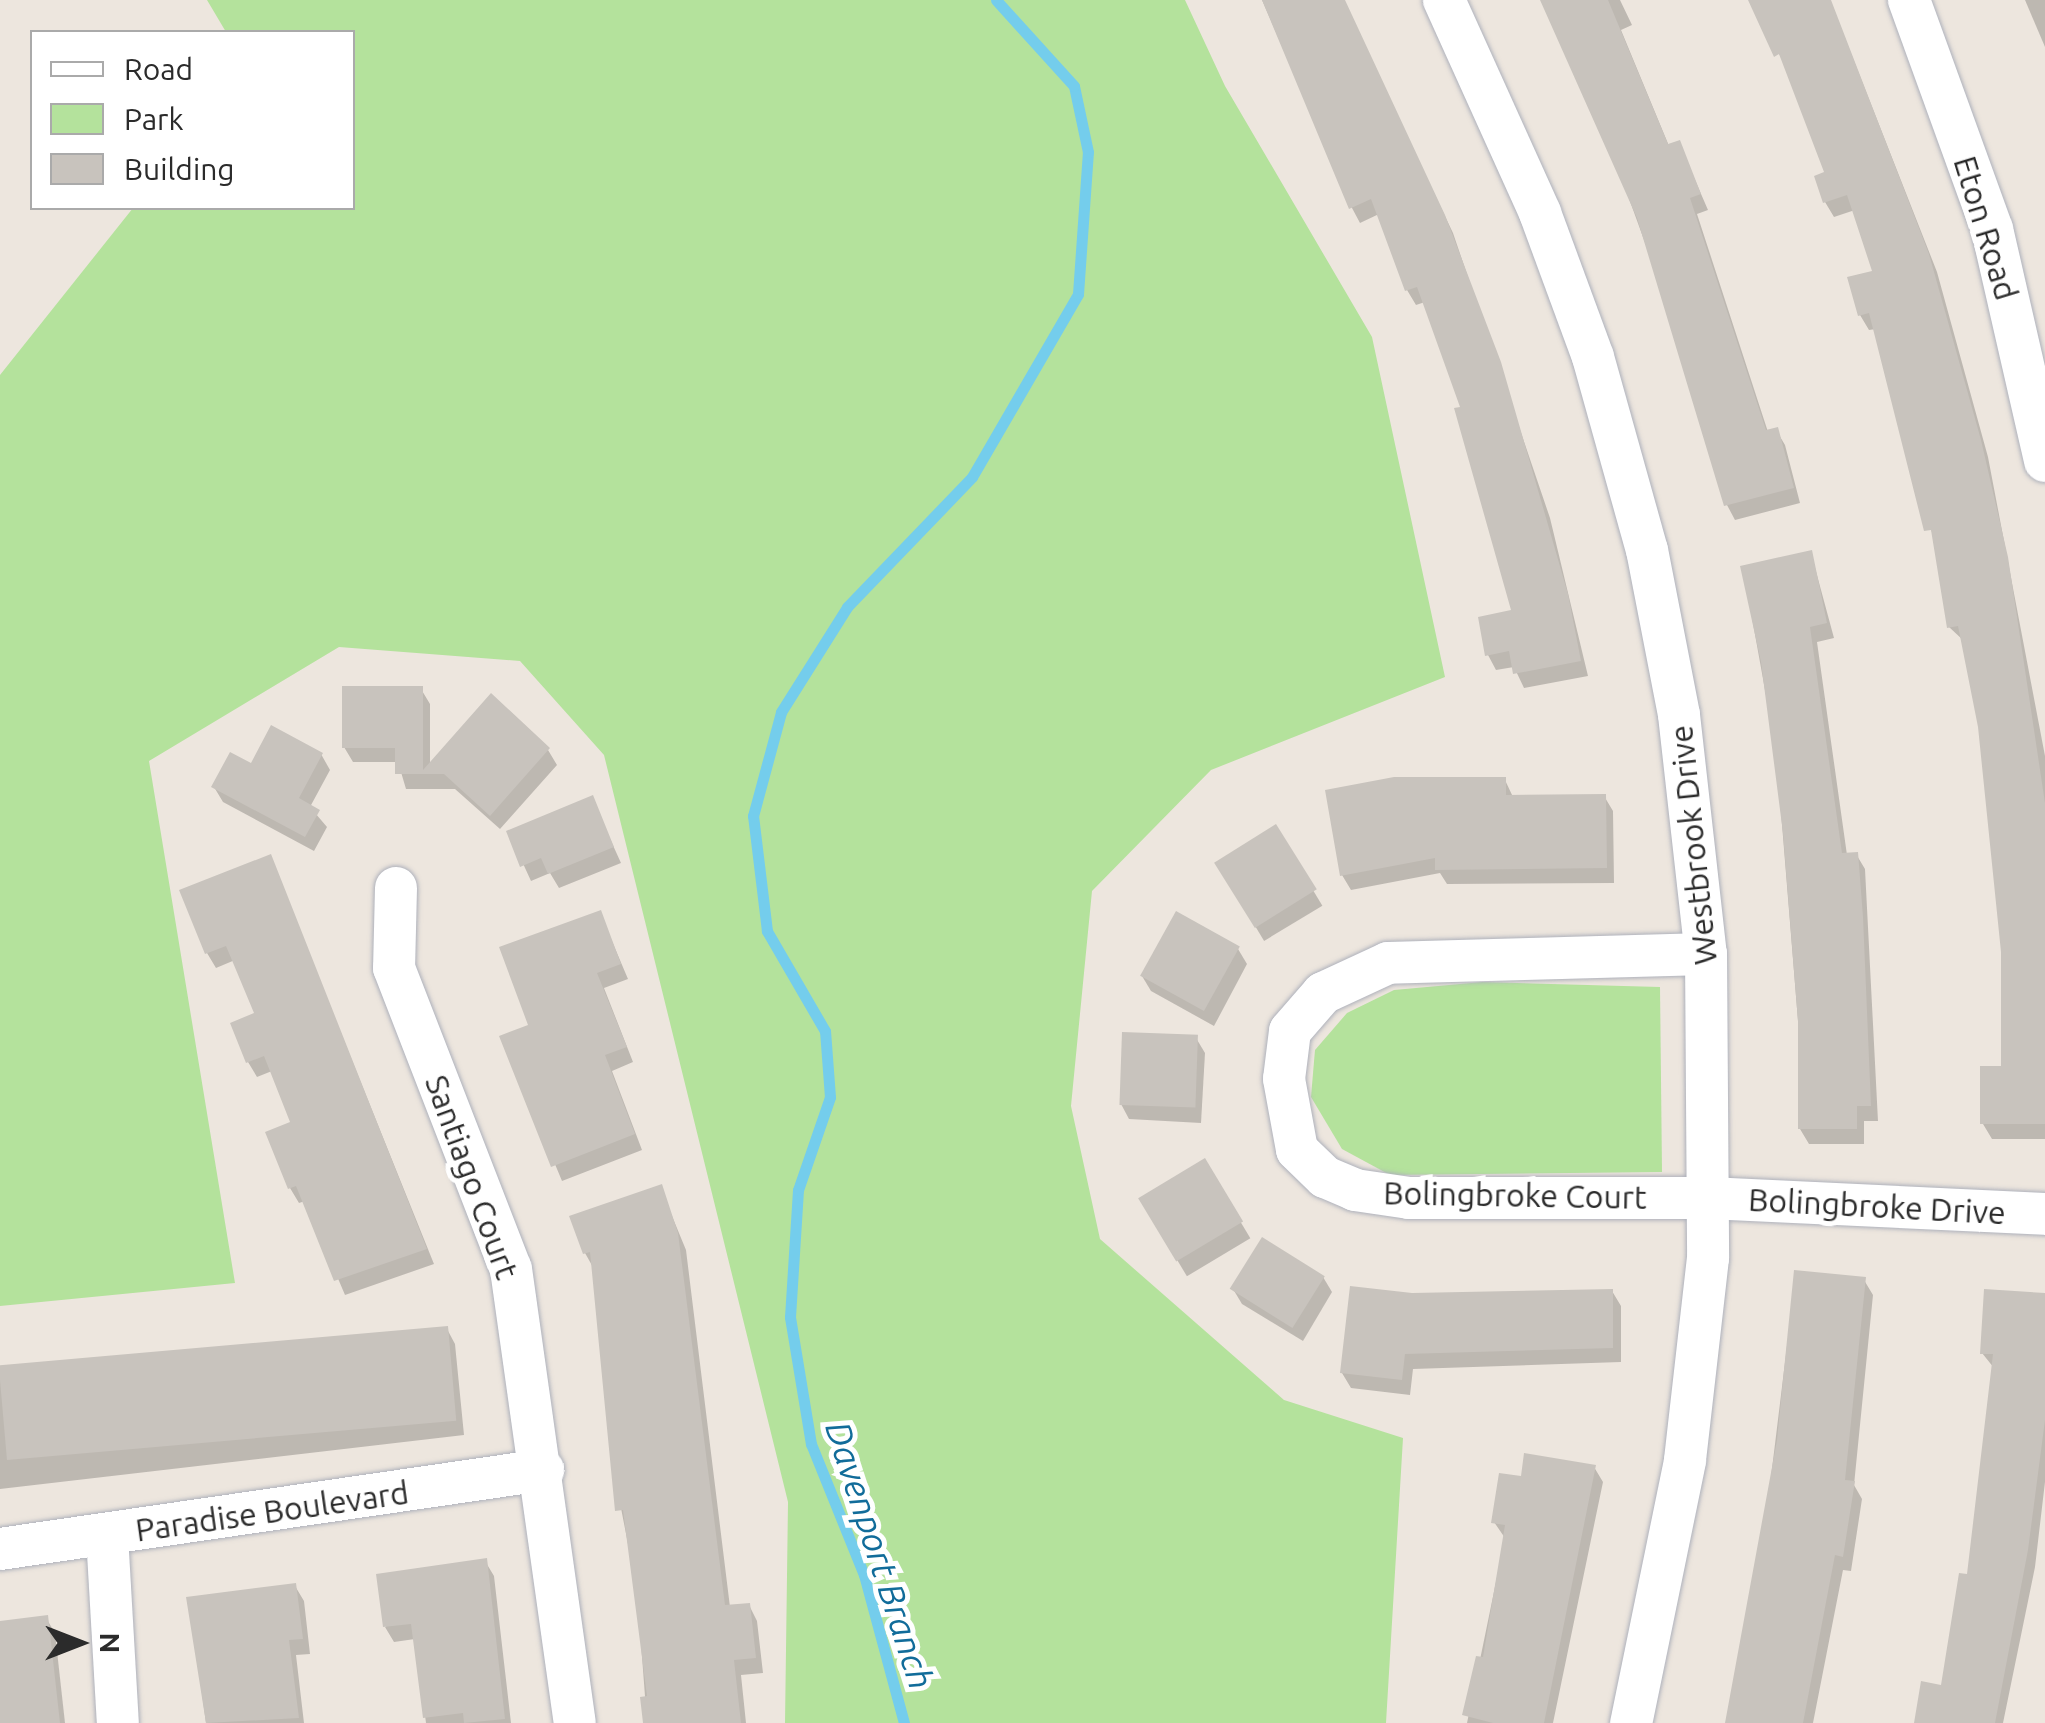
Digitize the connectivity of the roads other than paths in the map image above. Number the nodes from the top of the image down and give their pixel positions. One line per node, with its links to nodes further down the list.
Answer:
1 (1444, 0): 5 (street, Westbrook Drive)
2 (1909, 0): 3 (street, Eton Road)
3 (2045, 460)
4 (396, 888): 8 (street, Santiago Court)
5 (1706, 954): 6 (street, Westbrook Drive); 6 (street, Bolingbroke Court)
6 (1708, 1198): 7 (street, Bolingbroke Drive); 13 (street, Westbrook Drive)
7 (2045, 1214)
8 (544, 1470): 9 (street, Paradise Boulevard); 12 (street, Santiago Court)
9 (107, 1535): 10 (street, Paradise Boulevard); 11 (street)
10 (0, 1549)
11 (118, 1723)
12 (575, 1723)
13 (1630, 1723)

